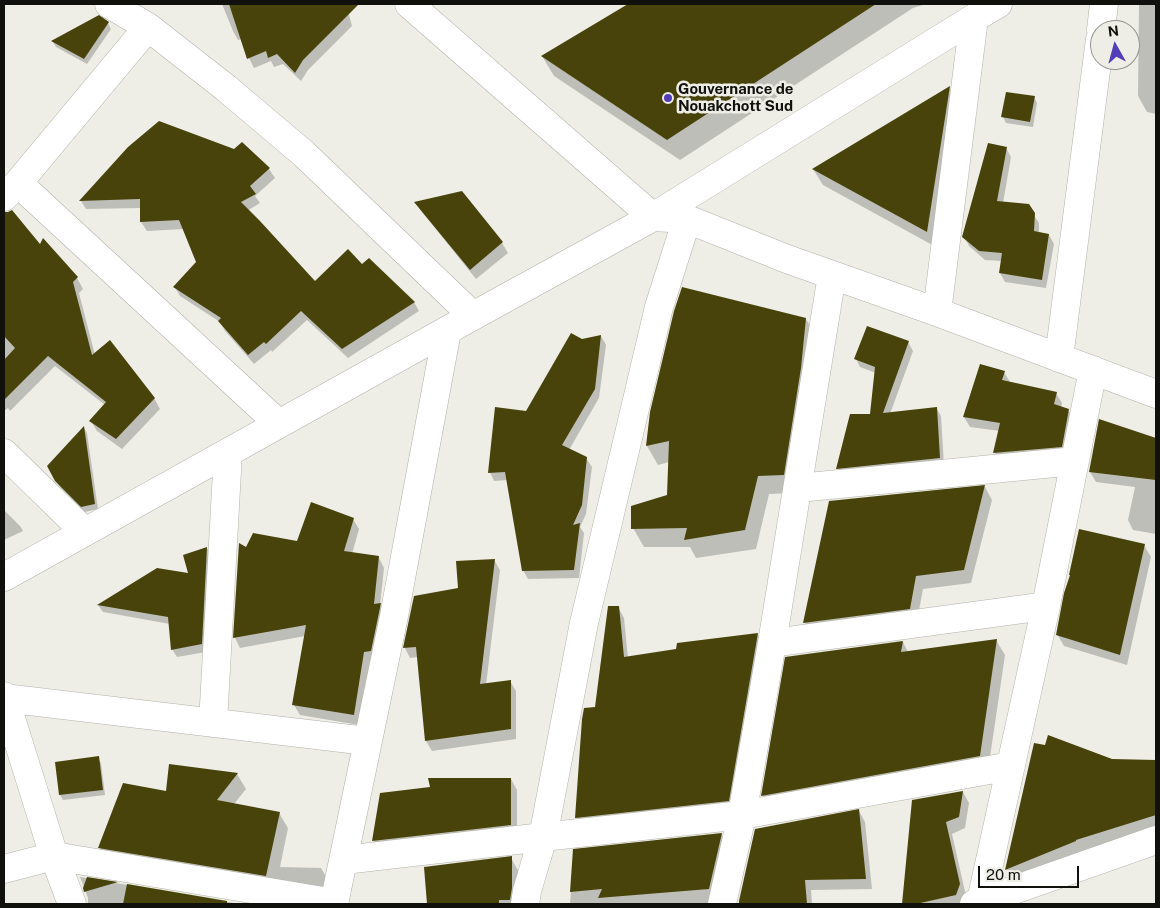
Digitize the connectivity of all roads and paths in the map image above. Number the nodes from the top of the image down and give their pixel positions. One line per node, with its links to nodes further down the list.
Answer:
1 (109, 4): 7 (street)
2 (409, 4): 10 (street)
3 (998, 4): 5 (street)
4 (1104, 4): 6 (street)
5 (974, 18): 10 (street); 13 (street)
6 (1102, 20)
7 (148, 27): 9 (street); 14 (street)
8 (1096, 70): 16 (street)
9 (11, 190): 19 (street)
10 (653, 217): 11 (street); 14 (street)
11 (687, 219): 12 (street); 33 (street)
12 (832, 274): 13 (street); 23 (street)
13 (937, 312): 16 (street)
14 (473, 316): 15 (street)
15 (447, 331): 19 (street); 30 (street)
16 (1059, 358): 17 (street)
17 (1092, 370): 18 (street); 22 (street)
18 (1156, 394)
19 (279, 424): 21 (street)
20 (4, 453): 24 (street)
21 (228, 453): 24 (street); 29 (street)
22 (1075, 461): 23 (street); 26 (street)
23 (798, 488): 27 (street)
24 (85, 532): 25 (street)
25 (4, 577)
26 (1046, 606): 27 (street); 31 (street)
27 (772, 643): 32 (street)
28 (4, 697): 29 (street); 35 (street)
29 (213, 723): 30 (street)
30 (367, 741): 36 (street)
31 (1011, 766): 32 (street); 39 (street)
32 (742, 815): 33 (street); 42 (street)
33 (543, 837): 36 (street); 41 (street)
34 (1156, 840): 39 (street)
35 (54, 856): 37 (street); 38 (street); 40 (street)
36 (344, 860): 38 (street)
37 (4, 869)
38 (335, 903)
39 (977, 903)
40 (72, 904)
41 (525, 904)
42 (722, 904)

